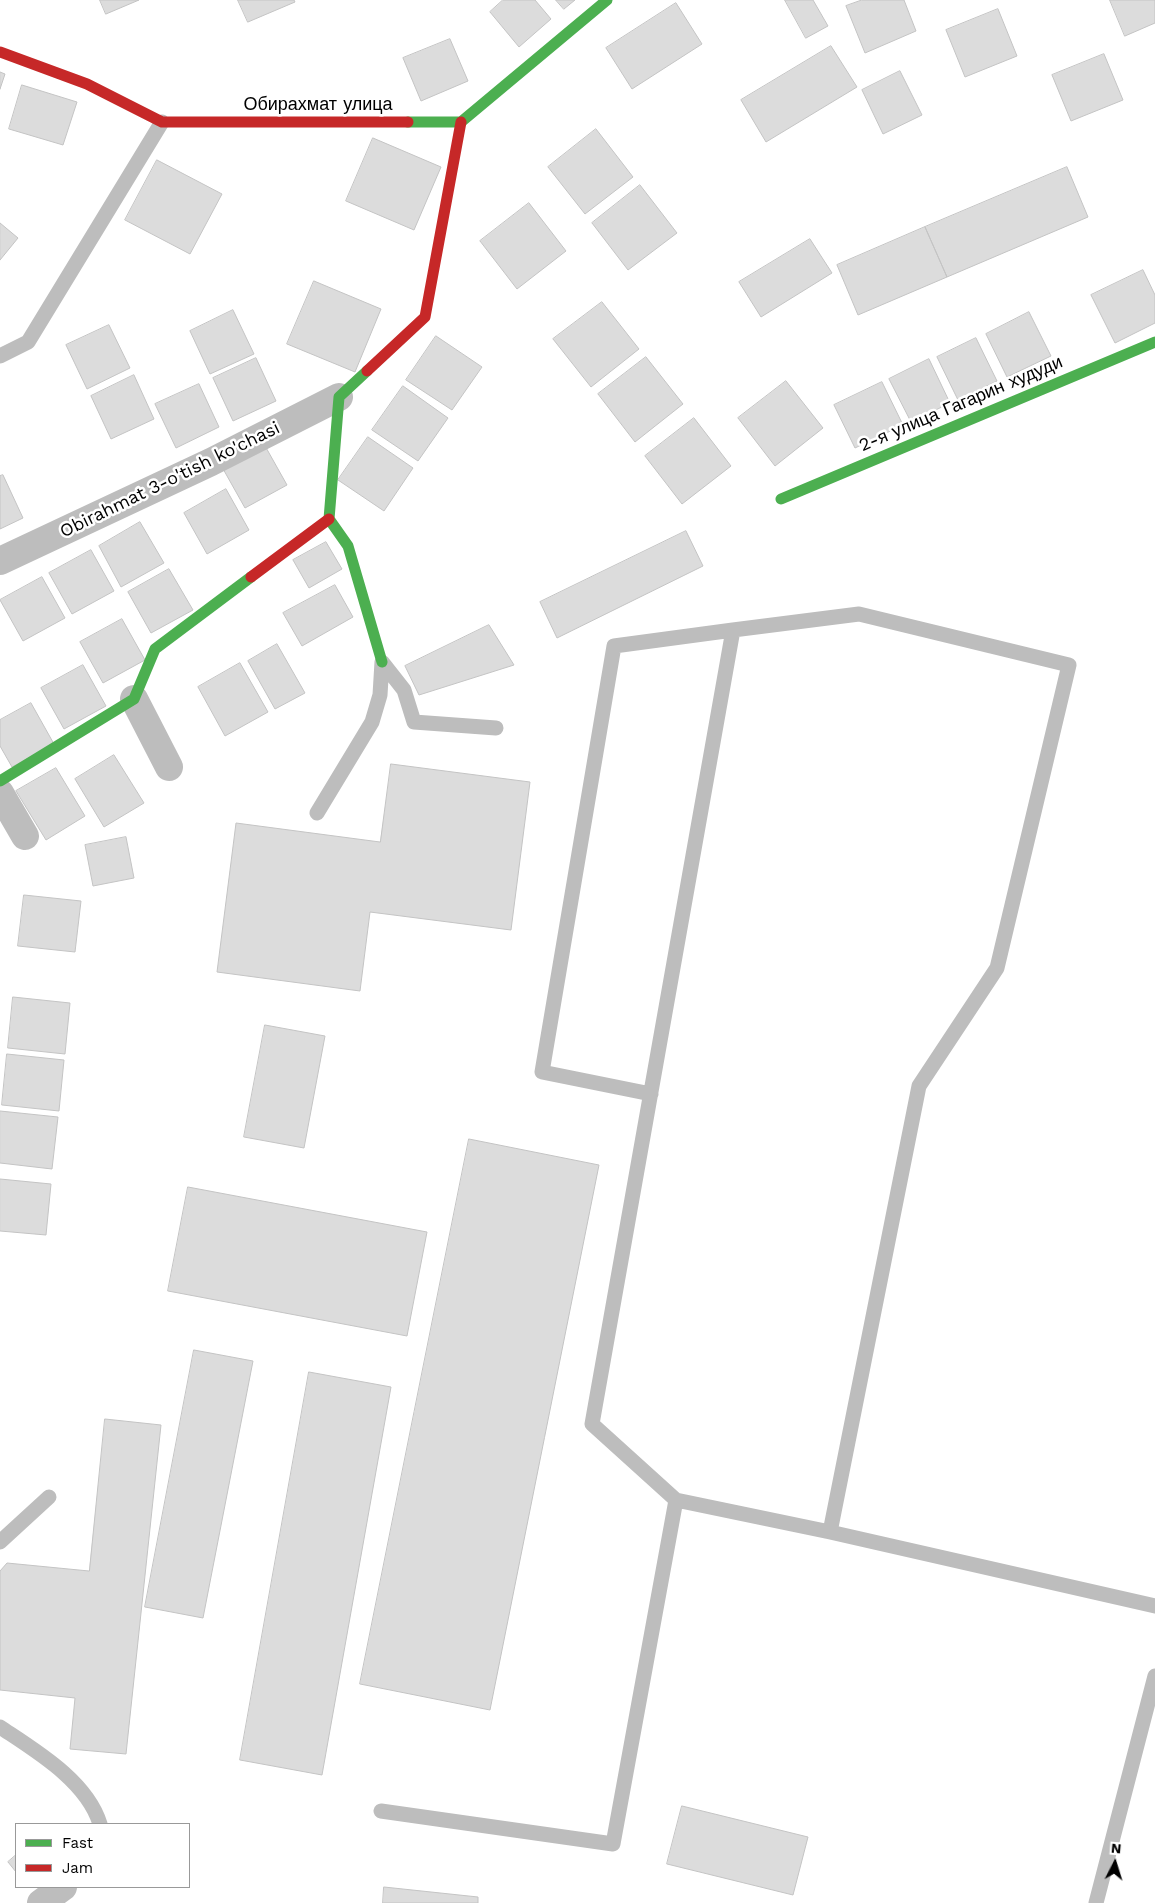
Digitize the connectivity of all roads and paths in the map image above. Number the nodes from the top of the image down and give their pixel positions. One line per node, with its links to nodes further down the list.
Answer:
1 (607, 0): 4 (street)
2 (0, 52): 3 (street, Обирахмат улица)
3 (162, 122): 4 (street, Обирахмат улица); 6 (lane)
4 (461, 122): 7 (street, Obirahmat 3-o'tish ko'chasi)
5 (1155, 342): 8 (street, 2-я улица Гагарин худуди)
6 (0, 356)
7 (339, 396): 9 (street); 10 (street, Obirahmat 3-o'tish ko'chasi)
8 (782, 499)
9 (329, 519): 12 (street); 13 (street)
10 (0, 561)
11 (733, 630): 20 (lane); 20 (lane); 23 (lane)
12 (382, 662): 14 (lane); 18 (lane)
13 (134, 699): 15 (street); 16 (street)
14 (496, 728)
15 (169, 767)
16 (0, 781)
17 (0, 793): 19 (street)
18 (317, 813)
19 (25, 836)
20 (651, 1094): 22 (lane)
21 (49, 1496): 24 (lane)
22 (676, 1500): 23 (lane); 28 (lane)
23 (830, 1532): 25 (lane)
24 (0, 1542)
25 (1155, 1606)
26 (1155, 1676): 32 (lane)
27 (0, 1727): 29 (lane)
28 (381, 1811)
29 (100, 1823)
30 (62, 1888): 31 (street)
31 (41, 1903)
32 (1096, 1903)

